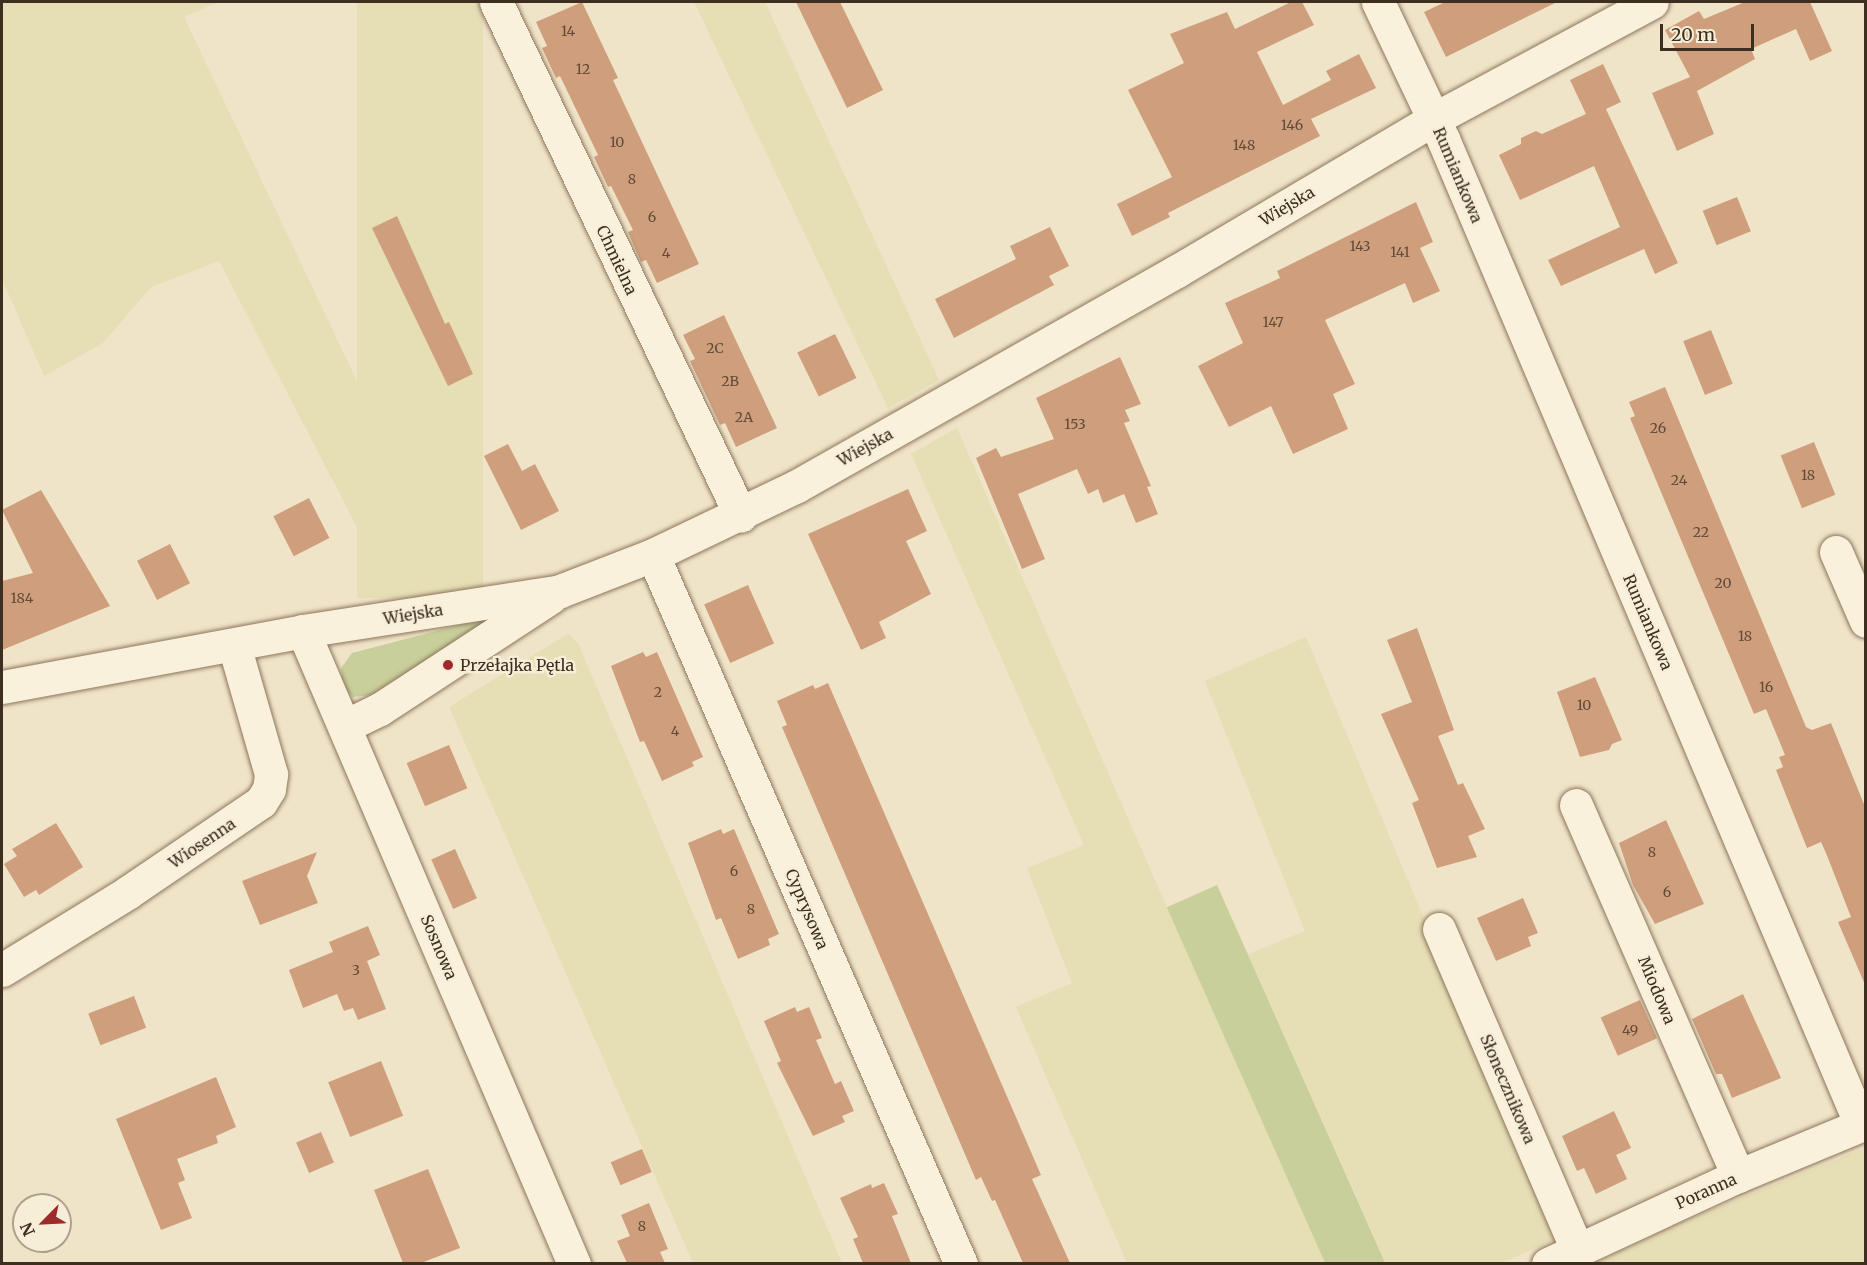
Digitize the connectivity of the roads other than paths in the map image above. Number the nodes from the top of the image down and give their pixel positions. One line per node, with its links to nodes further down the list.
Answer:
1 (496, 2): 5 (street, Chmielna)
2 (1377, 2): 4 (street, Rumiankowa)
3 (1652, 2): 4 (street, Wiejska)
4 (1434, 119): 5 (street, Wiejska); 17 (street, Rumiankowa)
5 (741, 516): 7 (street, Wiejska)
6 (1836, 552): 9 (street)
7 (653, 555): 8 (street, Wiejska); 21 (street, Cyprysowa)
8 (560, 591): 10 (street, Wiejska); 13 (street)
9 (1866, 621)
10 (303, 631): 11 (street, Wiejska); 13 (street, Sosnowa)
11 (234, 645): 12 (street, Wiejska); 16 (street, Wiosenna)
12 (2, 687)
13 (345, 726): 20 (street, Sosnowa)
14 (1576, 805): 18 (street, Miodowa)
15 (1439, 929): 19 (street, Słonecznikowa)
16 (2, 970)
17 (1863, 1124): 18 (street, Poranna)
18 (1738, 1176): 19 (street, Poranna)
19 (1577, 1249): 22 (street, Poranna)
20 (574, 1263)
21 (961, 1263)
22 (1548, 1263)

